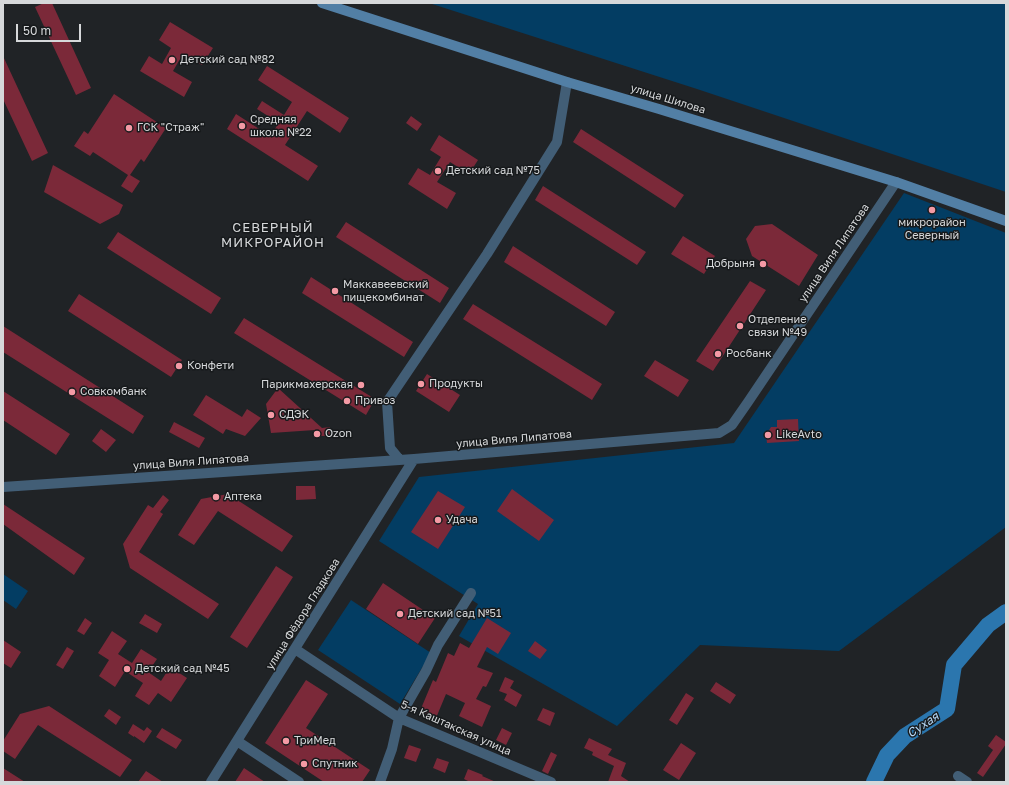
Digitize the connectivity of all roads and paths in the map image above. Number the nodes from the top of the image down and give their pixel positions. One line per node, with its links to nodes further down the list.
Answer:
1 (322, 3): 2 (main road, улица Шилова)
2 (567, 82): 3 (main road, улица Шилова); 5 (street)
3 (896, 182): 4 (main road, улица Шилова); 6 (street, улица Виля Липатова)
4 (1006, 221)
5 (399, 459): 6 (street, улица Виля Липатова); 7 (street, улица Виля Липатова)
6 (414, 459): 9 (street, улица Фёдора Гладкова)
7 (3, 487)
8 (471, 593): 10 (street)
9 (295, 649): 10 (street, 5-я Каштакская улица); 11 (street, улица Фёдора Гладкова)
10 (399, 718): 14 (street); 15 (street, 5-я Каштакская улица)
11 (237, 741): 12 (street, улица Фёдора Гладкова); 13 (street)
12 (215, 781)
13 (300, 782)
14 (380, 782)
15 (551, 782)

